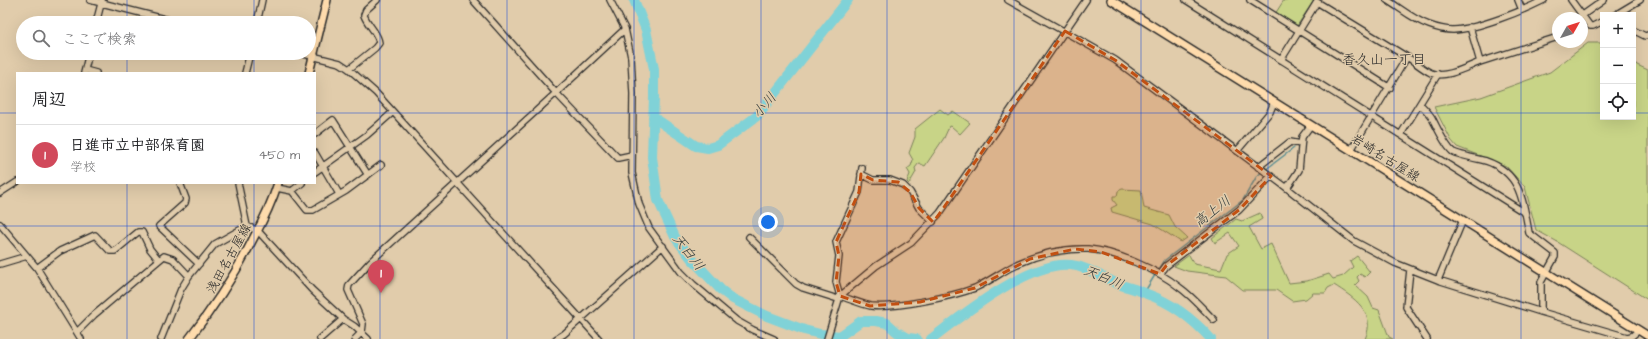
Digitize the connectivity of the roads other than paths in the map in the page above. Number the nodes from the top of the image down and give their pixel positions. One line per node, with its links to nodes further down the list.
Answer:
1 (90, 0): 18 (street)
2 (262, 0): 25 (street)
3 (327, 0): 35 (main road)
4 (377, 0): 43 (street)
5 (473, 0): 49 (street)
6 (610, 0): 29 (street)
7 (1008, 0): 30 (street)
8 (1086, 0): 30 (street)
9 (1111, 0): 50 (main road, 岩崎名古屋線)
10 (1186, 0): 41 (street)
11 (1250, 0): 31 (street)
12 (1388, 0): 28 (street)
13 (1518, 0): 19 (street)
14 (1544, 0): 19 (street)
15 (1571, 0): 20 (street)
16 (1604, 0): 21 (street)
17 (1640, 0): 22 (street)
18 (102, 1): 23 (street); 24 (street)
19 (1522, 10): 28 (street)
20 (1578, 12)
21 (1588, 12)
22 (1620, 12)
23 (98, 16)
24 (155, 16)
25 (259, 16)
26 (1600, 22): 27 (street)
27 (1588, 24)
28 (1470, 28): 42 (street)
29 (625, 29): 49 (street); 62 (street)
30 (1066, 31): 60 (street); 80 (street)
31 (1299, 31): 37 (street); 41 (street); 48 (street)
32 (1636, 32): 33 (street)
33 (1648, 35)
34 (1552, 39): 42 (street)
35 (316, 44)
36 (316, 57): 43 (street)
37 (1407, 57): 47 (street); 48 (street)
38 (88, 60): 44 (street)
39 (248, 60): 45 (street)
40 (312, 60): 46 (main road)
41 (1281, 60): 53 (street)
42 (1480, 62): 47 (street)
43 (349, 69): 52 (street)
44 (85, 72)
45 (245, 72)
46 (309, 72)
47 (1438, 74): 51 (street)
48 (1390, 88): 53 (street)
49 (556, 93): 62 (street); 68 (street)
50 (1274, 102): 54 (main road, 岩崎名古屋線); 60 (street)
51 (1420, 104): 56 (street); 78 (street)
52 (393, 112): 58 (street); 68 (street)
53 (1371, 117): 56 (street); 59 (street)
54 (1310, 125): 57 (street); 59 (main road, 岩崎名古屋線)
55 (316, 133): 58 (street)
56 (1401, 134): 78 (street)
57 (1301, 144): 66 (street); 74 (street)
58 (350, 148): 64 (street); 67 (street)
59 (1351, 150): 79 (main road, 岩崎名古屋線)
60 (1237, 151): 66 (street)
61 (316, 155): 64 (street)
62 (632, 155): 85 (street)
63 (381, 165): 67 (street)
64 (322, 167): 65 (street); 77 (street)
65 (316, 171)
66 (1264, 171): 74 (street); 93 (street)
67 (368, 175): 77 (street)
68 (456, 182): 99 (street); 103 (street)
69 (16, 183): 76 (street)
70 (180, 184): 89 (street)
71 (238, 184): 82 (street)
72 (301, 184): 75 (street)
73 (277, 185): 75 (street); 83 (main road, 浅田名古屋線)
74 (1287, 188): 91 (street)
75 (292, 191): 77 (street)
76 (0, 193)
77 (339, 194)
78 (1525, 213): 92 (street)
79 (1463, 220): 92 (main road, 岩崎名古屋線); 95 (street)
80 (933, 222): 96 (street); 96 (street)
81 (0, 224): 86 (street)
82 (246, 226): 83 (street); 89 (street)
83 (258, 231): 98 (street); 107 (main road, 浅田名古屋線)
84 (749, 237): 96 (street)
85 (663, 246): 99 (street); 113 (street)
86 (27, 256): 88 (street); 90 (street)
87 (159, 260): 90 (street); 94 (street); 102 (street)
88 (0, 264)
89 (198, 264): 94 (street)
90 (37, 268): 102 (street)
91 (1410, 270): 95 (street); 115 (street)
92 (1546, 272): 97 (street); 101 (main road, 岩崎名古屋線)
93 (1157, 273): 96 (street); 100 (street)
94 (189, 276): 106 (street)
95 (1438, 280): 97 (street)
96 (839, 298): 114 (street)
97 (1541, 312): 101 (street)
98 (343, 319): 103 (street); 108 (street)
99 (581, 319): 111 (street); 112 (street)
100 (1214, 320)
101 (1640, 330): 104 (main road, 岩崎名古屋線)
102 (77, 332): 105 (street)
103 (362, 332): 109 (street); 110 (street)
104 (1648, 336)
105 (81, 339)
106 (161, 339)
107 (189, 339)
108 (320, 339)
109 (355, 339)
110 (368, 339)
111 (556, 339)
112 (599, 339)
113 (774, 339)
114 (827, 339)
115 (1426, 339)

